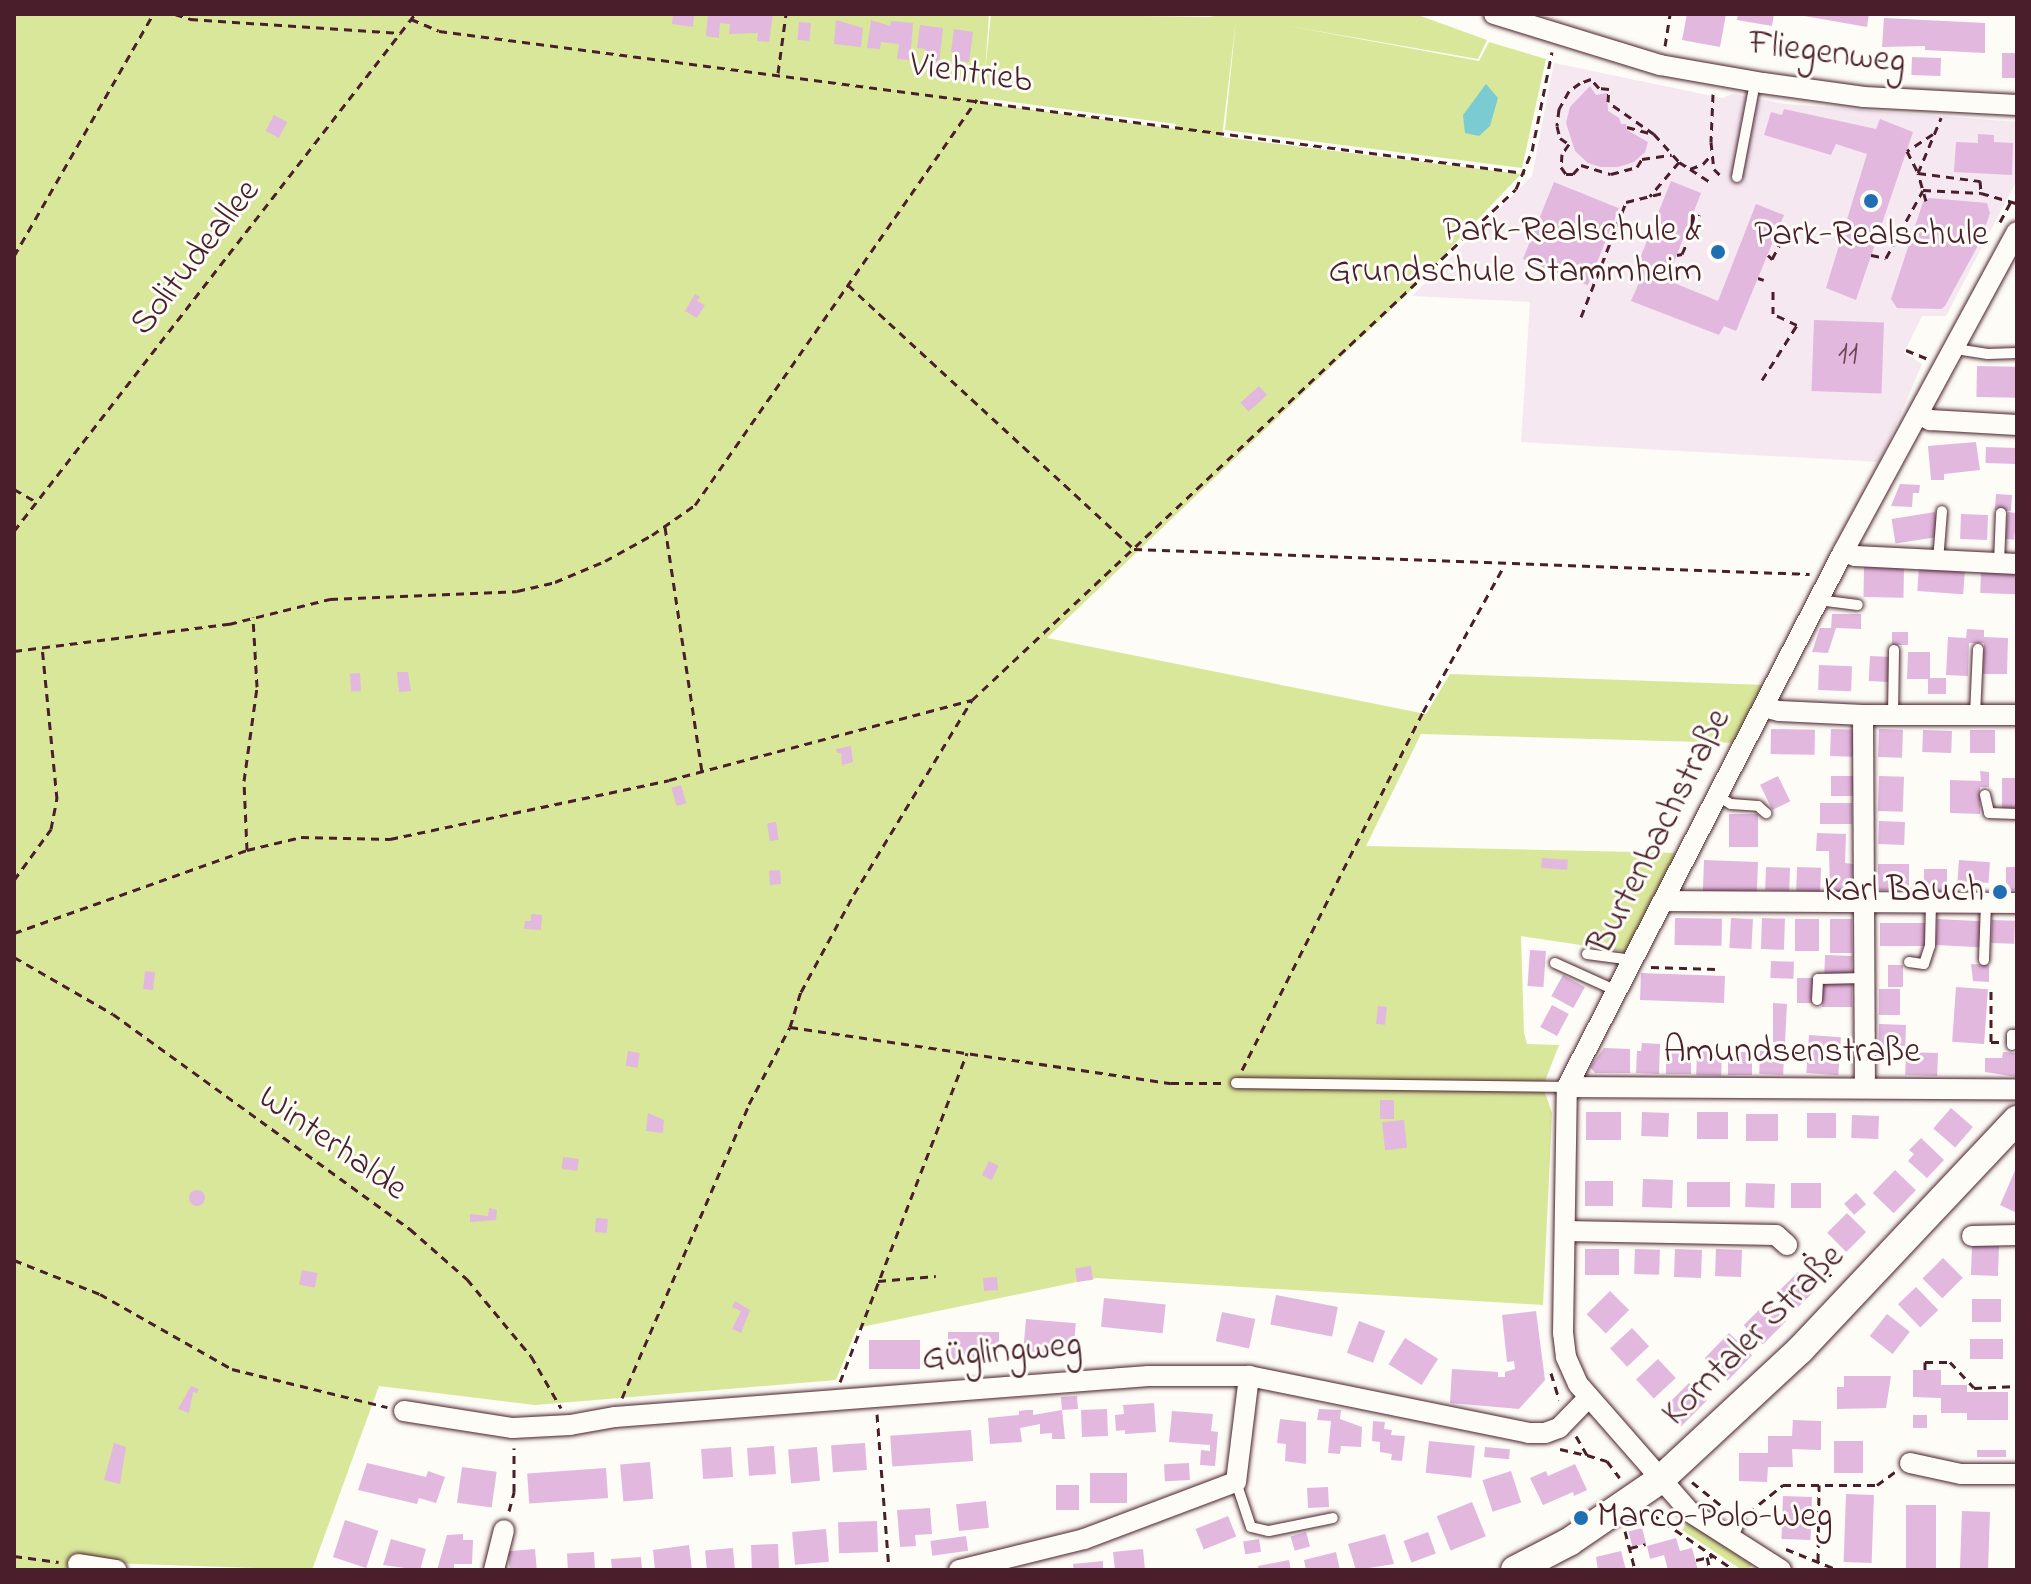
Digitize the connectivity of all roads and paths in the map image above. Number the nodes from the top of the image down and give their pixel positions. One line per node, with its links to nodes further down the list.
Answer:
1 (153, 14): 47 (path)
2 (175, 14): 8 (path)
3 (415, 14): 7 (path, Solitudeallee)
4 (786, 14): 11 (path)
5 (1494, 14): 9 (street, Fliegenweg)
6 (1670, 14): 10 (path)
7 (411, 19): 8 (path, Solitudeallee); 11 (path, Viehtrieb)
8 (401, 33): 61 (path, Solitudeallee)
9 (1556, 35): 10 (street, Fliegenweg); 29 (path)
10 (1660, 65): 17 (street, Fliegenweg)
11 (778, 73): 16 (path, Viehtrieb)
12 (1569, 91): 15 (path); 21 (path); 22 (path)
13 (1713, 93): 24 (path)
14 (1753, 93): 33 (lane)
15 (1576, 97)
16 (977, 99): 29 (path, Viehtrieb); 50 (path)
17 (2017, 105)
18 (1945, 111): 23 (path)
19 (1627, 127): 22 (path)
20 (1567, 130): 21 (path)
21 (1559, 132): 30 (path)
22 (1654, 134): 25 (path)
23 (1933, 134): 31 (path); 31 (path)
24 (1713, 153): 28 (path); 32 (path)
25 (1672, 155): 26 (path); 30 (path)
26 (1679, 162): 28 (path); 38 (path)
27 (1605, 167): 30 (path)
28 (1690, 169): 34 (path)
29 (1525, 173): 66 (path)
30 (1604, 173)
31 (1918, 173): 35 (path); 37 (path)
32 (1721, 176)
33 (1737, 177)
34 (1710, 182)
35 (1923, 190): 37 (path); 39 (path); 46 (path)
36 (1667, 192): 38 (path)
37 (1981, 193): 40 (path)
38 (1650, 196): 52 (path)
39 (1926, 201)
40 (2017, 203)
41 (1699, 215): 44 (path)
42 (1780, 227): 45 (path)
43 (2017, 232): 53 (street, Burtenbachstraße)
44 (1677, 255)
45 (1768, 255)
46 (1871, 255)
47 (14, 256)
48 (1758, 278): 49 (path)
49 (1764, 280)
50 (848, 285): 64 (path); 66 (path)
51 (1773, 288): 57 (path)
52 (1581, 317)
53 (1956, 349): 55 (lane); 58 (street, Burtenbachstraße)
54 (1906, 350): 56 (path)
55 (2017, 353)
56 (1935, 362)
57 (1762, 380)
58 (1919, 414): 59 (street); 67 (street, Burtenbachstraße)
59 (2017, 425)
60 (14, 489): 61 (path)
61 (36, 502): 65 (path, Solitudeallee)
62 (1942, 511): 68 (lane)
63 (2001, 513): 70 (lane)
64 (665, 527): 74 (path); 85 (path)
65 (14, 531)
66 (1134, 549): 69 (path); 79 (path)
67 (1843, 552): 68 (street); 71 (street, Burtenbachstraße)
68 (1938, 561): 70 (street)
69 (1505, 564): 71 (path); 112 (path)
70 (2008, 564)
71 (1830, 578): 72 (street, Burtenbachstraße)
72 (1818, 600): 73 (lane); 80 (street, Burtenbachstraße)
73 (1858, 605)
74 (253, 617): 75 (path); 90 (path)
75 (42, 647): 78 (path); 91 (path)
76 (1978, 649): 83 (lane)
77 (1894, 650): 82 (lane)
78 (14, 651)
79 (972, 700): 85 (path); 109 (path)
80 (1763, 707): 81 (street); 87 (street, Burtenbachstraße)
81 (1863, 715): 82 (street); 96 (street)
82 (1893, 715): 83 (street)
83 (1975, 715): 84 (street)
84 (2017, 715)
85 (702, 771): 90 (path)
86 (1985, 795): 89 (lane)
87 (1717, 796): 88 (lane); 92 (street, Burtenbachstraße)
88 (1766, 813)
89 (2017, 814)
90 (247, 850): 97 (path)
91 (14, 880)
92 (1663, 901): 96 (street); 100 (street, Burtenbachstraße)
93 (1931, 903): 94 (street); 96 (street); 102 (lane)
94 (1986, 903): 95 (street); 101 (lane)
95 (2017, 903)
96 (1865, 904): 105 (street)
97 (14, 933)
98 (1587, 954): 100 (lane)
99 (14, 957): 133 (path, Winterhalde)
100 (1633, 960): 104 (path); 106 (street, Burtenbachstraße)
101 (1984, 960)
102 (1909, 962)
103 (1555, 963): 106 (lane)
104 (1716, 969)
105 (1865, 978): 108 (lane); 113 (street)
106 (1617, 991): 114 (street, Burtenbachstraße)
107 (1991, 991): 110 (path)
108 (1817, 1000)
109 (790, 1027): 111 (path); 132 (path)
110 (2014, 1041)
111 (967, 1053): 112 (path); 123 (path)
112 (1236, 1083): 114 (lane)
113 (1865, 1086): 114 (street, Amundsenstraße); 115 (street, Amundsenstraße)
114 (1567, 1087): 117 (street, Burtenbachstraße)
115 (2017, 1089)
116 (2017, 1120): 124 (street, Korntaler Straße)
117 (1565, 1231): 120 (street); 128 (street, Burtenbachstraße)
118 (2017, 1235): 119 (street)
119 (1972, 1236)
120 (1787, 1245): 124 (path)
121 (14, 1260): 131 (path)
122 (936, 1276): 123 (path)
123 (878, 1281): 130 (path)
124 (1852, 1294): 136 (street, Korntaler Straße)
125 (1925, 1370): 127 (path)
126 (1249, 1376): 128 (street, Güglingweg); 129 (street, Güglingweg); 138 (street)
127 (2017, 1386)
128 (1589, 1397): 136 (street, Burtenbachstraße)
129 (876, 1398): 130 (street, Güglingweg); 157 (path)
130 (834, 1399): 132 (street, Güglingweg)
131 (404, 1411): 134 (street, Güglingweg)
132 (615, 1417): 133 (street, Güglingweg)
133 (570, 1425): 134 (street, Güglingweg)
134 (513, 1428): 142 (path)
135 (1910, 1463): 137 (street); 139 (path)
136 (1669, 1472): 140 (street, Korntaler Straße); 143 (path); 143 (street)
137 (2017, 1474)
138 (1236, 1482): 141 (lane); 158 (street)
139 (1819, 1485): 143 (path); 152 (path)
140 (1635, 1498): 149 (path); 159 (street, Korntaler Straße)
141 (1333, 1518)
142 (504, 1530): 156 (street)
143 (1736, 1530): 154 (street)
144 (1625, 1531): 146 (path)
145 (1646, 1544): 146 (path)
146 (1629, 1548): 160 (path)
147 (1784, 1548): 152 (path)
148 (14, 1556): 153 (path)
149 (1713, 1556): 150 (path); 162 (path)
150 (1706, 1559): 151 (path); 161 (path)
151 (1696, 1562)
152 (1818, 1563): 163 (path)
153 (78, 1564): 155 (street)
154 (1767, 1567)
155 (117, 1570)
156 (494, 1570)
157 (889, 1570)
158 (959, 1570)
159 (1515, 1570)
160 (1635, 1570)
161 (1710, 1570)
162 (1734, 1570)
163 (1838, 1570)

